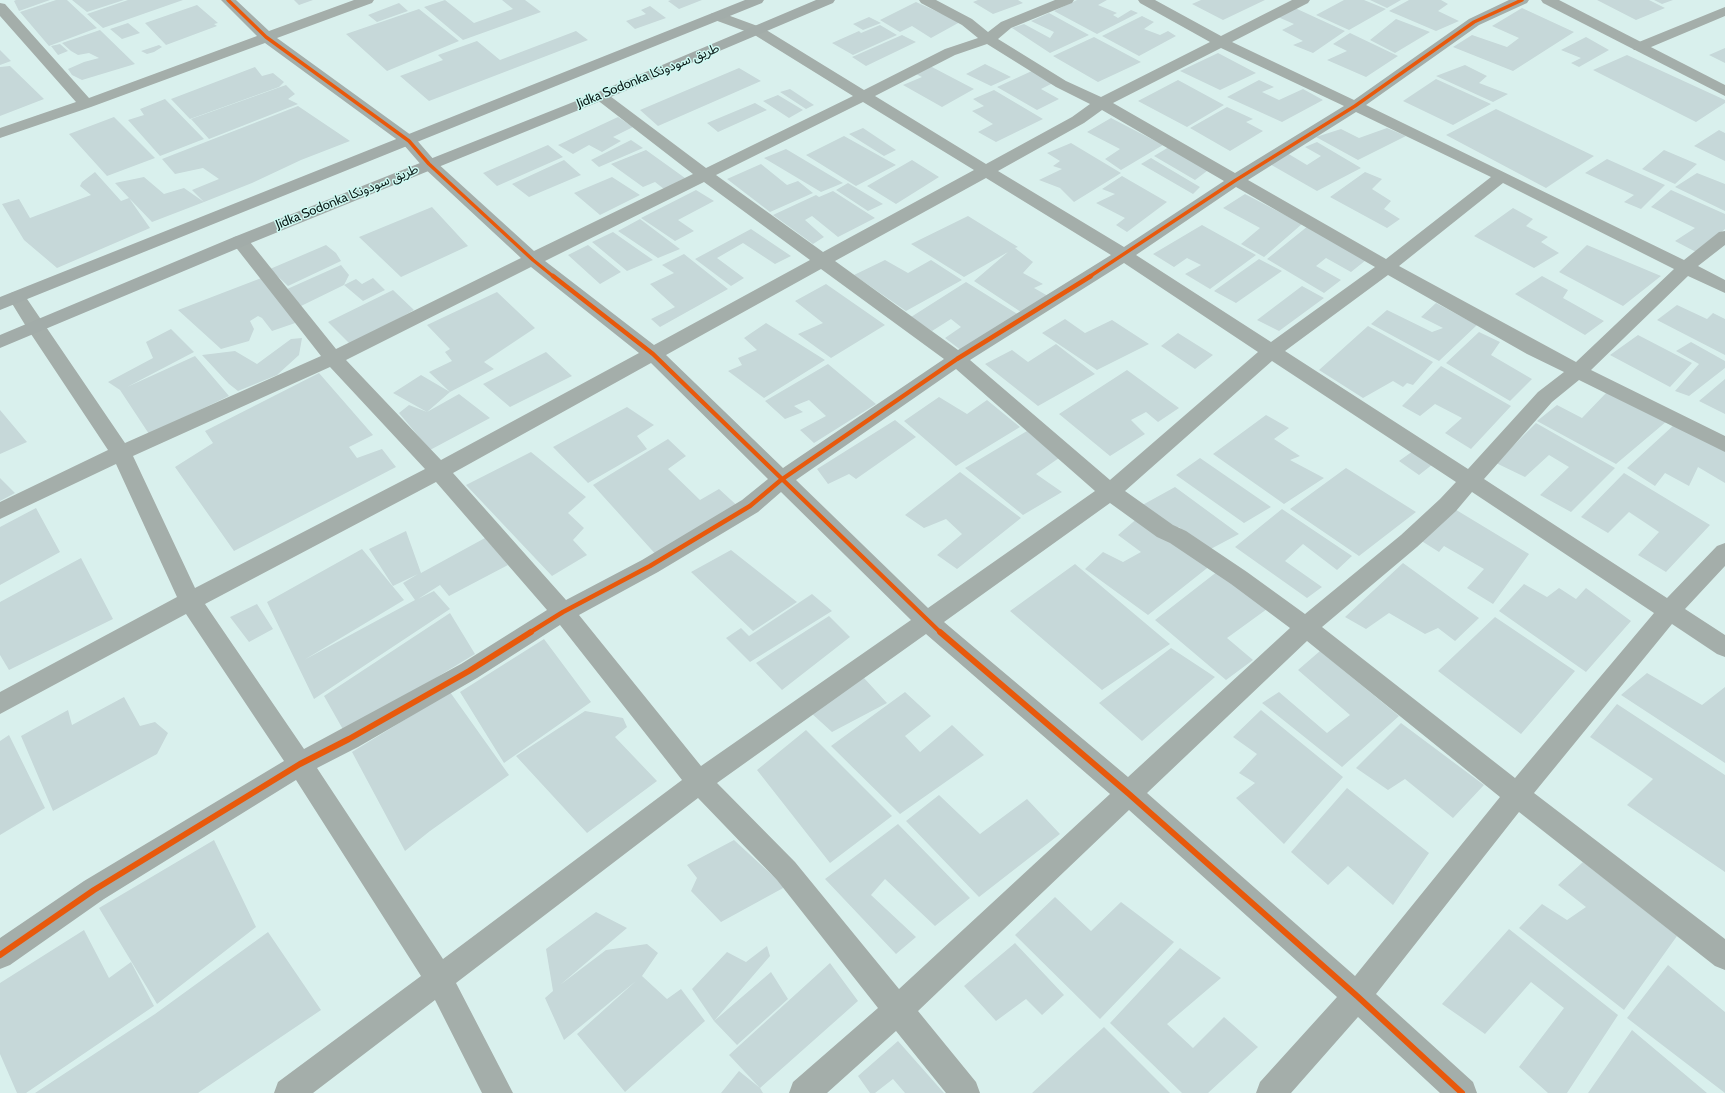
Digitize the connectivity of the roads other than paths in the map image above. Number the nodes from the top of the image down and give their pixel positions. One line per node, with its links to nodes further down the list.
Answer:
1 (228, 0): 15 (street)
2 (367, 0): 15 (street)
3 (757, 0): 13 (main road, Jidka Sodonka طريق سودونكا)
4 (828, 0): 14 (main road, Jidka Sodonka طريق سودونكا)
5 (926, 0): 16 (street)
6 (1067, 0): 16 (street)
7 (1145, 0): 17 (street)
8 (1303, 0): 17 (street)
9 (1522, 0): 24 (street)
10 (1548, 0): 18 (street)
11 (0, 7): 23 (street)
12 (1725, 11): 18 (street)
13 (717, 16): 14 (street); 26 (main road, Jidka Sodonka طريق سودونكا)
14 (758, 31): 20 (main road, Jidka Sodonka طريق سودونكا); 21 (street)
15 (266, 37): 23 (street); 26 (street)
16 (988, 39): 21 (street); 22 (street)
17 (1221, 42): 22 (street); 24 (street)
18 (1639, 48): 19 (street)
19 (1725, 91)
20 (601, 96): 27 (main road, Jidka Sodonka طريق سودونكا); 29 (street)
21 (864, 96): 28 (street); 29 (street)
22 (1101, 102): 28 (street); 31 (street)
23 (86, 104): 25 (street)
24 (1355, 106): 30 (street); 31 (street)
25 (0, 133)
26 (409, 141): 27 (street); 40 (main road, Jidka Sodonka طريق سودونكا)
27 (429, 164): 33 (main road, Jidka Sodonka طريق سودونكا); 35 (street)
28 (987, 170): 34 (street); 36 (street)
29 (704, 174): 35 (street); 36 (street)
30 (1502, 176): 37 (street); 38 (street)
31 (1236, 180): 34 (street); 37 (street)
32 (1725, 236): 38 (street)
33 (240, 241): 41 (main road, Jidka Sodonka طريق سودونكا); 45 (street)
34 (1124, 255): 43 (street); 46 (street)
35 (533, 260): 44 (street); 45 (street)
36 (823, 261): 44 (street); 46 (street)
37 (1387, 267): 43 (street); 47 (street)
38 (1686, 267): 39 (street); 47 (street)
39 (1725, 287)
40 (8, 301): 41 (street)
41 (36, 328): 42 (main road, Jidka Sodonka طريق سودونكا); 49 (street)
42 (0, 342)
43 (1271, 351): 52 (street); 53 (street)
44 (653, 354): 50 (street); 51 (street)
45 (333, 358): 49 (street); 50 (street)
46 (957, 359): 51 (street); 53 (street)
47 (1579, 370): 48 (street); 52 (street)
48 (1725, 445)
49 (121, 453): 54 (street); 56 (street)
50 (439, 471): 56 (street); 58 (street)
51 (781, 480): 58 (street); 59 (street)
52 (1470, 481): 57 (street); 60 (street)
53 (1110, 492): 59 (street); 60 (street)
54 (0, 511)
55 (1725, 552): 57 (street)
56 (190, 601): 62 (street); 63 (street)
57 (1670, 610): 61 (street); 66 (street)
58 (563, 612): 63 (street); 64 (street)
59 (927, 621): 64 (street); 65 (street)
60 (1306, 627): 65 (street); 66 (street)
61 (1725, 647)
62 (0, 704)
63 (300, 764): 67 (street); 69 (street)
64 (699, 782): 69 (street); 71 (street)
65 (1129, 794): 70 (street); 71 (street)
66 (1517, 795): 68 (street); 70 (street)
67 (0, 955)
68 (1725, 956)
69 (439, 979): 72 (street); 73 (street)
70 (1357, 996): 76 (street); 77 (street)
71 (898, 1010): 74 (street); 75 (street)
72 (289, 1093)
73 (498, 1093)
74 (804, 1093)
75 (965, 1093)
76 (1271, 1093)
77 (1462, 1093)

